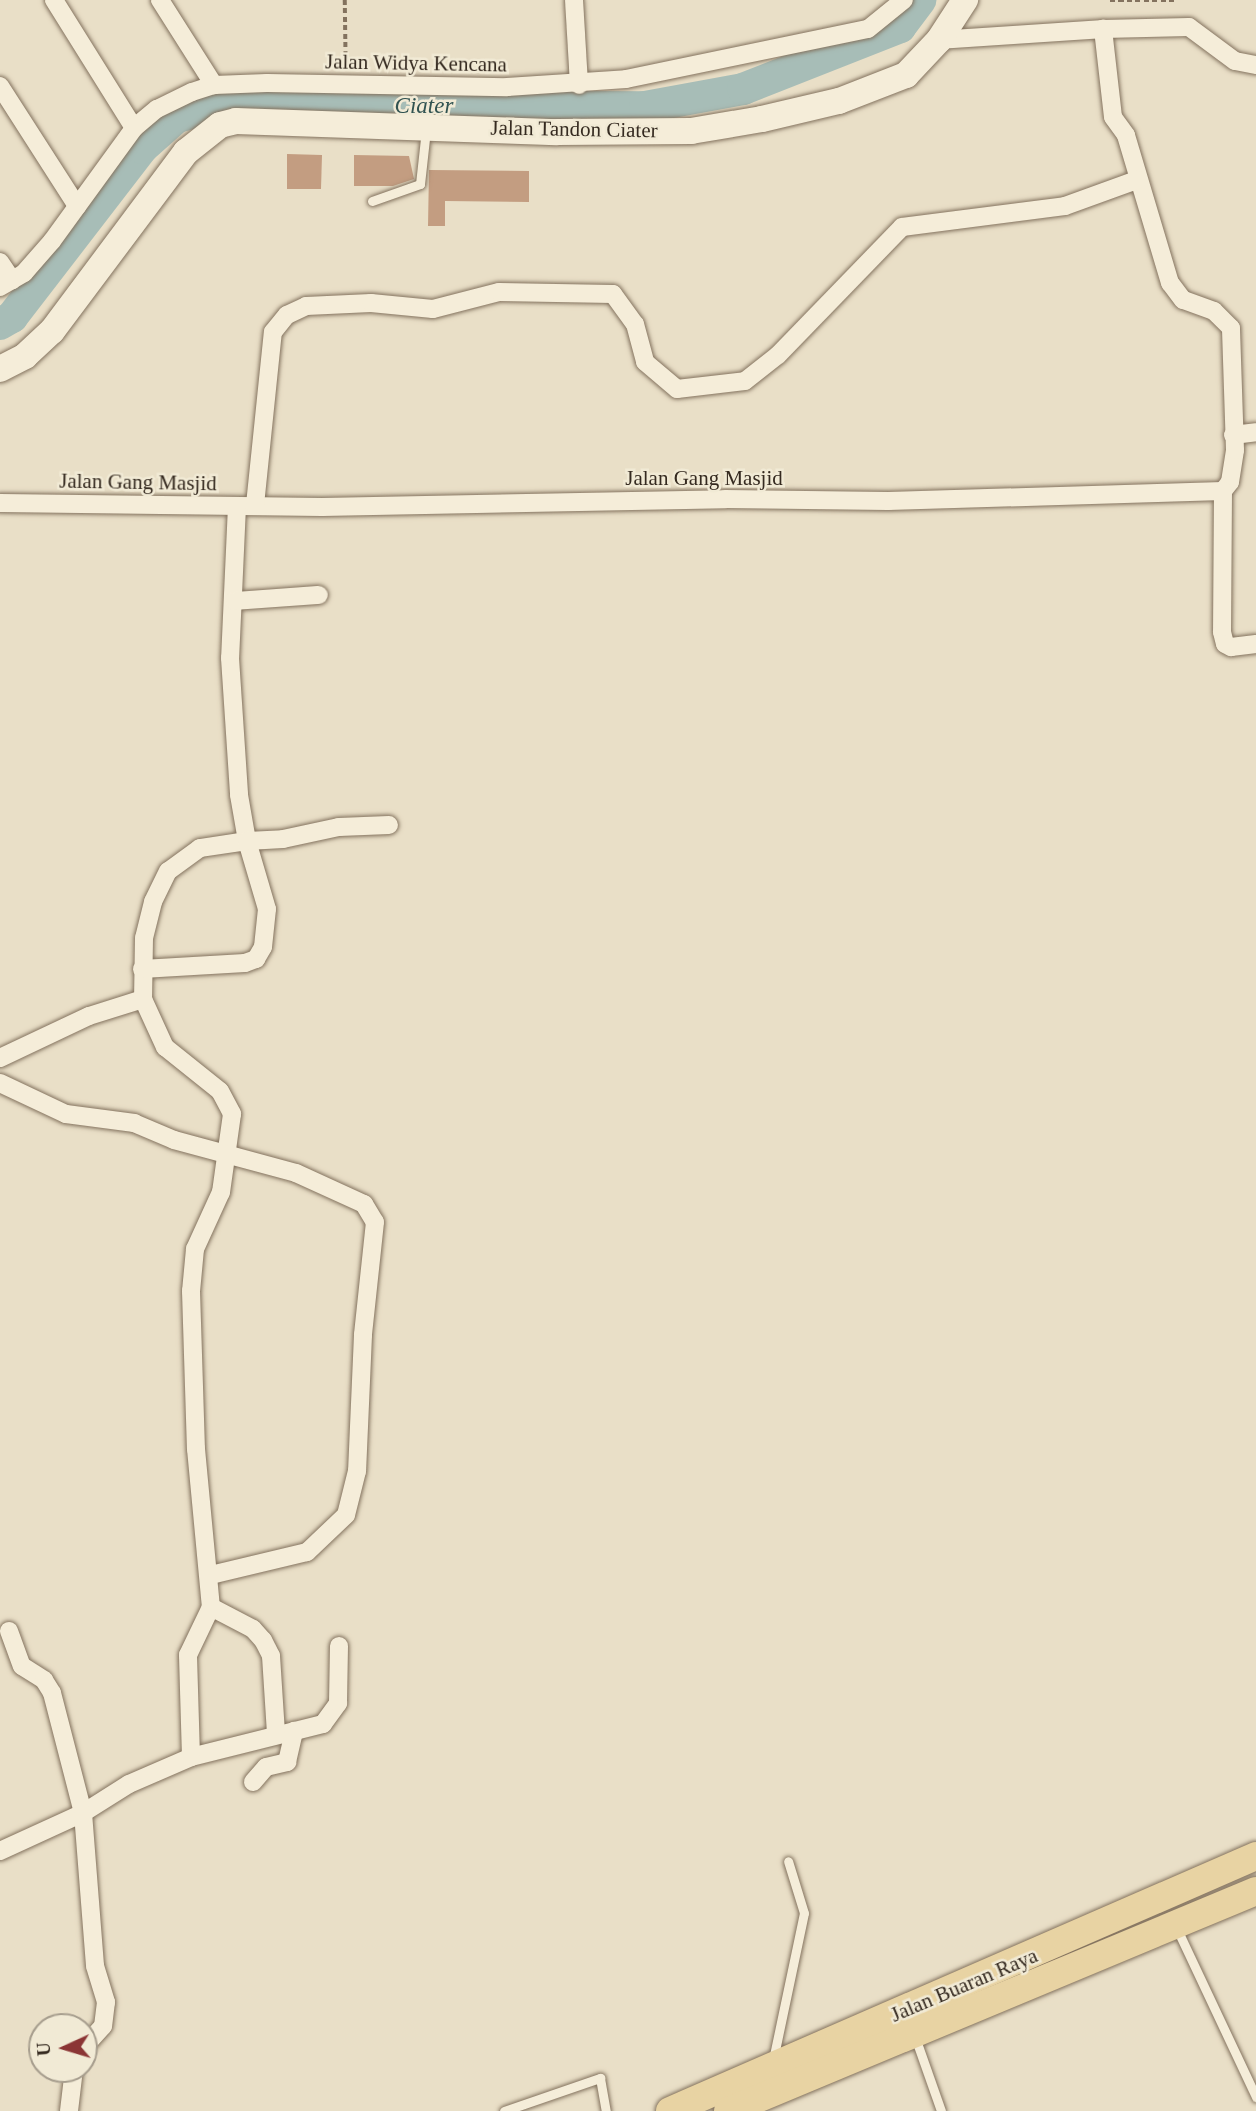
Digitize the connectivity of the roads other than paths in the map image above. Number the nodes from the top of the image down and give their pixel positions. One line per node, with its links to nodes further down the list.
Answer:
1 (54, 0): 13 (street)
2 (160, 0): 9 (street)
3 (574, 0): 10 (street)
4 (965, 0): 7 (street, Jalan Tandon Ciater)
5 (898, 3): 10 (street, Jalan Widya Kencana)
6 (1103, 29): 7 (street); 8 (street); 14 (street)
7 (939, 40): 12 (street, Jalan Tandon Ciater)
8 (1256, 65)
9 (214, 85): 10 (street, Jalan Widya Kencana); 13 (street, Jalan Widya Kencana)
10 (579, 85)
11 (0, 86): 16 (street)
12 (427, 125): 15 (lane); 19 (street, Jalan Tandon Ciater)
13 (134, 128): 16 (street, Jalan Widya Kencana)
14 (1137, 180): 21 (street); 24 (street)
15 (372, 201)
16 (77, 206): 18 (street, Jalan Widya Kencana)
17 (0, 262): 18 (street)
18 (6, 284)
19 (0, 369)
20 (1256, 432): 21 (street)
21 (1233, 435): 22 (street)
22 (1223, 491): 24 (street, Jalan Gang Masjid); 27 (street)
23 (0, 503): 24 (street, Jalan Gang Masjid)
24 (246, 506): 26 (street)
25 (320, 595): 26 (street)
26 (234, 601): 29 (street)
27 (1256, 644)
28 (388, 825): 29 (street)
29 (247, 841): 30 (street); 30 (street)
30 (142, 969): 31 (street)
31 (143, 999): 32 (street); 34 (street)
32 (0, 1058)
33 (0, 1083): 34 (street)
34 (229, 1154): 35 (street); 35 (street)
35 (211, 1575): 36 (street)
36 (211, 1607): 39 (street); 40 (street)
37 (9, 1630): 42 (street)
38 (339, 1646): 39 (street)
39 (285, 1733): 40 (street); 41 (street)
40 (191, 1757): 42 (street)
41 (253, 1782)
42 (83, 1813): 43 (street); 48 (street)
43 (0, 1851)
44 (1256, 1856): 50 (main road, Jalan Buaran Raya)
45 (788, 1861): 50 (lane)
46 (1256, 1891): 47 (main road, Jalan Buaran Raya)
47 (1175, 1924): 49 (main road, Jalan Buaran Raya); 52 (lane)
48 (98, 2032)
49 (915, 2036): 57 (main road, Jalan Buaran Raya); 58 (lane)
50 (775, 2066): 56 (main road, Jalan Buaran Raya)
51 (72, 2083): 53 (street)
52 (1256, 2096)
53 (69, 2111)
54 (504, 2111): 55 (lane)
55 (606, 2111)
56 (670, 2111)
57 (729, 2111)
58 (941, 2111)

